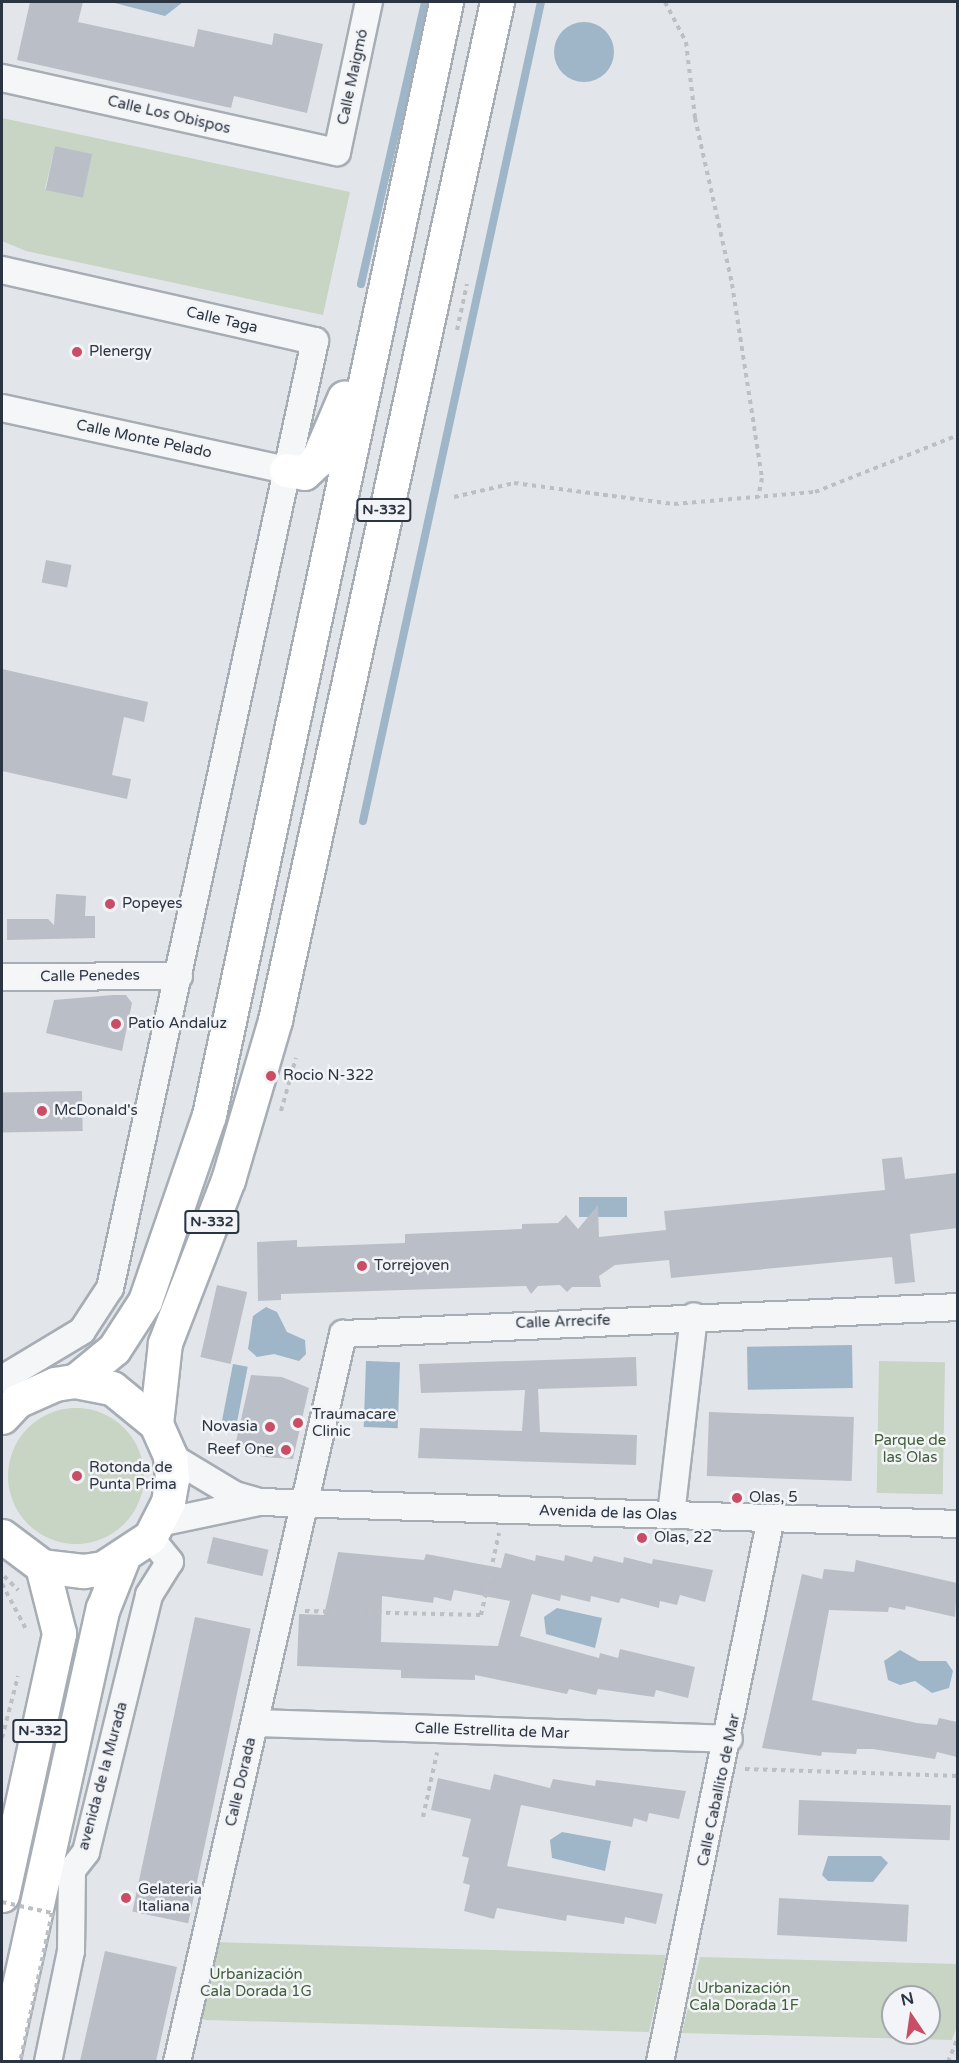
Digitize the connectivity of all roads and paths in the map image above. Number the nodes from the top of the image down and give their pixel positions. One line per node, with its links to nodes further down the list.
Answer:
1 (369, 2): 6 (street, Calle Maigmó)
2 (446, 2): 8 (highway, N-332)
3 (497, 2): 21 (highway, N-332)
4 (665, 2): 13 (path)
5 (2, 78): 6 (street, Calle Los Obispos)
6 (337, 152)
7 (2, 270): 11 (street, Calle Taga)
8 (381, 298): 11 (highway); 19 (highway, N-332)
9 (2, 408): 11 (street, Calle Monte Pelado)
10 (957, 435): 13 (path)
11 (286, 470): 14 (street)
12 (454, 497): 13 (path)
13 (759, 498)
14 (179, 976): 15 (street, Calle Penedes); 18 (street)
15 (2, 977)
16 (957, 1307): 17 (street, Calle Arrecife)
17 (694, 1317): 24 (street, Calle Arrecife); 26 (street)
18 (2, 1379)
19 (75, 1381): 20 (highway, N-332); 21 (highway, N-332)
20 (2, 1417)
21 (156, 1424): 22 (highway, N-332)
22 (170, 1456): 23 (street, Avenida de las Olas); 29 (highway, N-332)
23 (259, 1502): 24 (street, Avenida de las Olas); 29 (street, Avenida de las Olas)
24 (307, 1504): 25 (street, Avenida de las Olas); 37 (street, Calle Dorada)
25 (507, 1510): 26 (street, Avenida de las Olas); 34 (path)
26 (671, 1515): 27 (street, Avenida de las Olas)
27 (771, 1518): 28 (street, Avenida de las Olas); 39 (street, Calle Caballito de Mar)
28 (957, 1524)
29 (155, 1530): 31 (highway, N-332); 48 (street, avenida de la Murada)
30 (2, 1536): 32 (highway, N-332)
31 (123, 1560): 32 (highway, N-332); 46 (highway, N-332)
32 (42, 1566): 43 (highway, N-332)
33 (2, 1584): 35 (path)
34 (297, 1610)
35 (27, 1642)
36 (21, 1663): 38 (path)
37 (255, 1723): 39 (street, Calle Estrellita de Mar); 49 (street, Calle Dorada)
38 (2, 1738)
39 (736, 1749): 41 (path); 50 (street, Calle Caballito de Mar)
40 (437, 1752): 42 (path)
41 (957, 1776)
42 (423, 1817)
43 (2, 1895)
44 (2, 1902): 47 (path, bridge)
45 (957, 2037): 51 (path)
46 (2, 2061)
47 (20, 2061)
48 (48, 2061)
49 (177, 2061)
50 (660, 2061)
51 (948, 2061)

